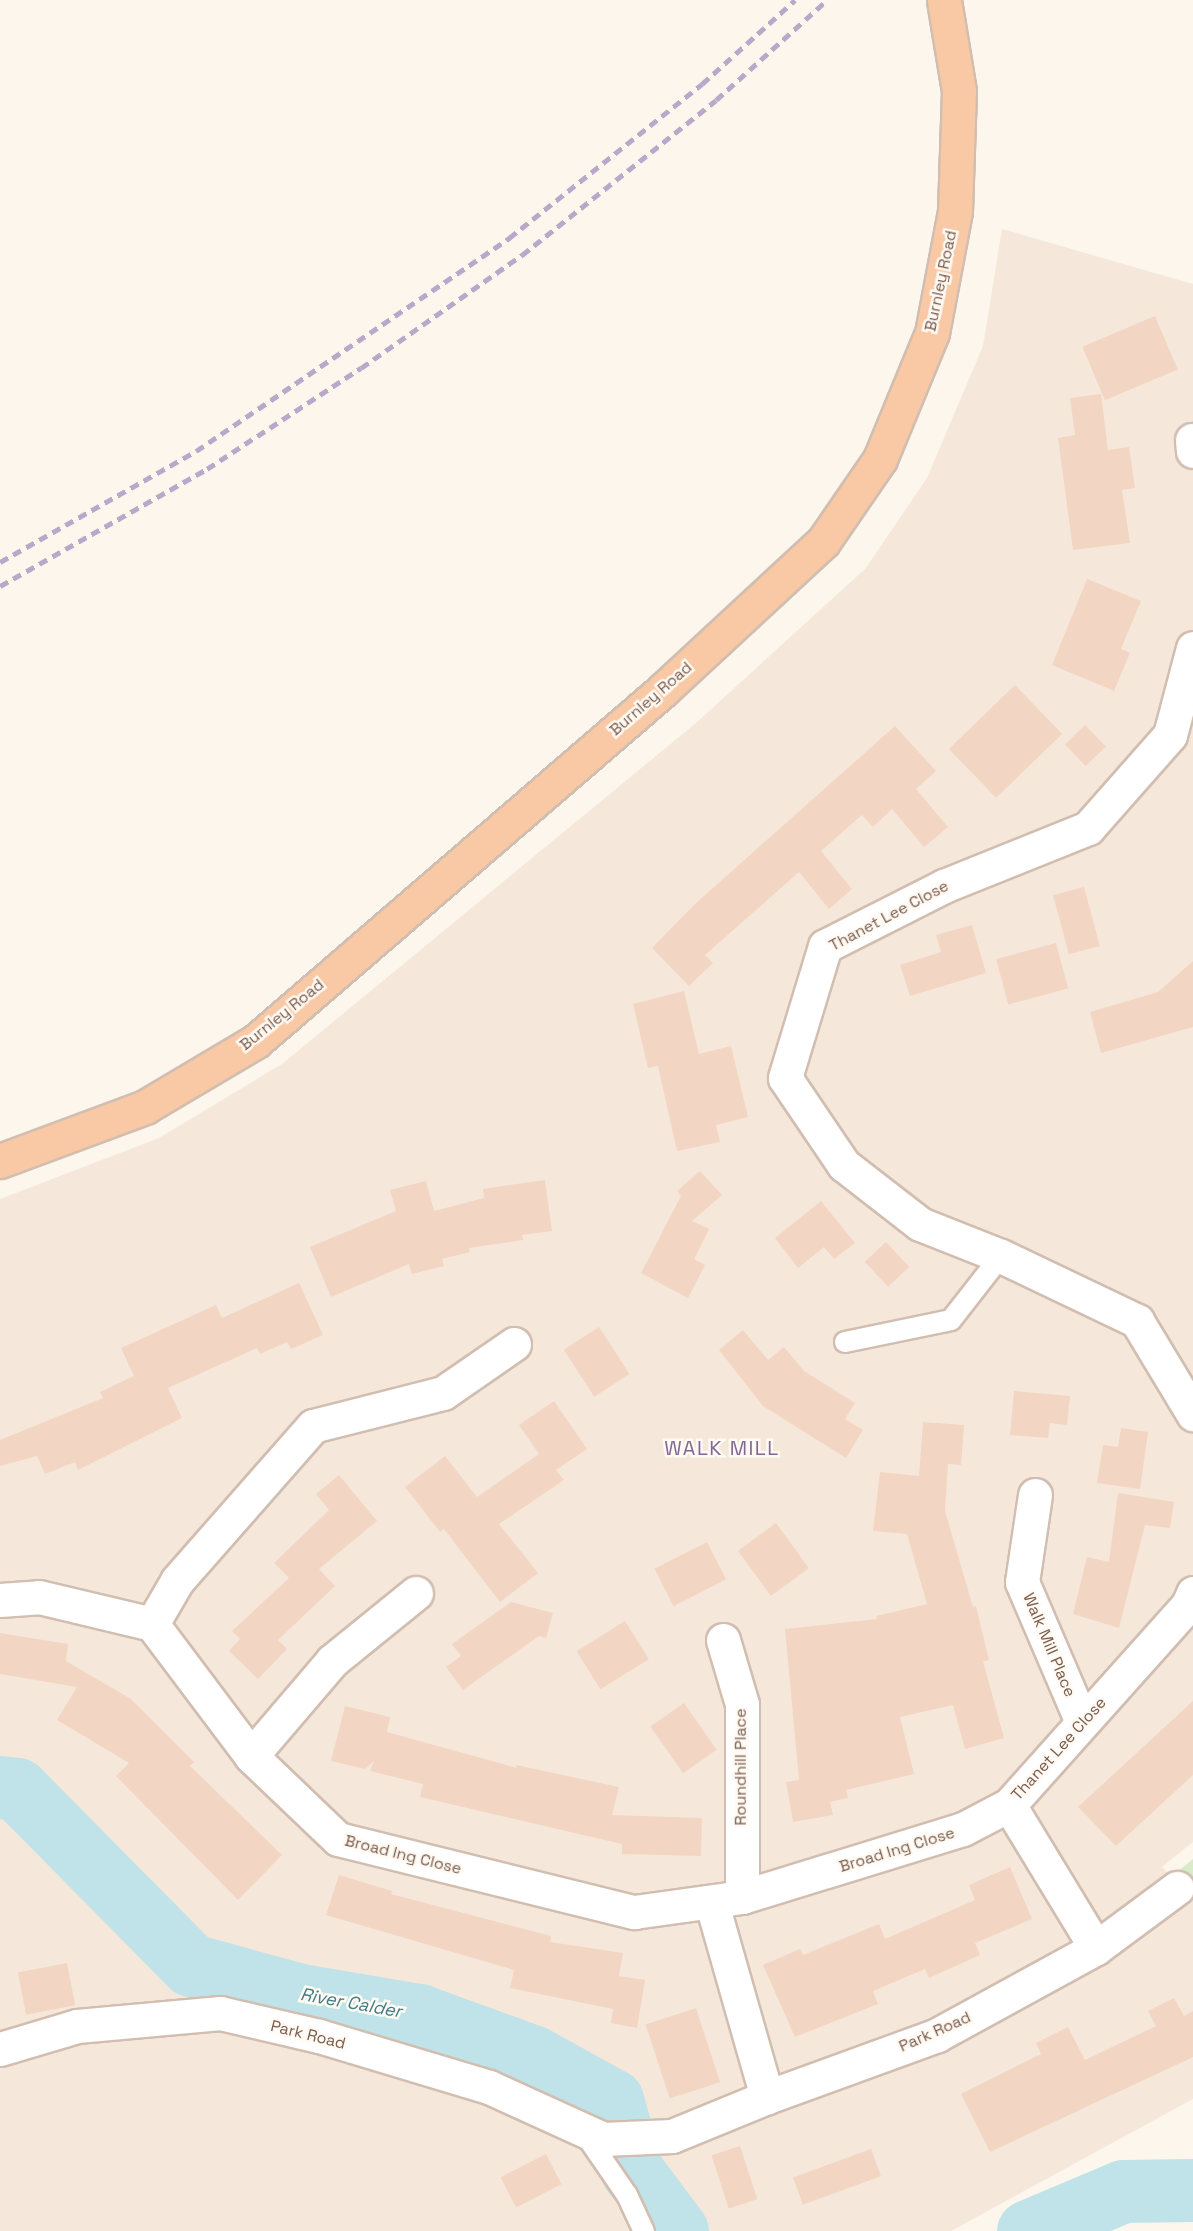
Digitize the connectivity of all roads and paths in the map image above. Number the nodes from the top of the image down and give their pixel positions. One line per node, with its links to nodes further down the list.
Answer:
1 (944, 0): 3 (highway, Burnley Road)
2 (1193, 648): 4 (street, Thanet Lee Close)
3 (0, 1161)
4 (1001, 1256): 5 (lane); 7 (street, Thanet Lee Close)
5 (845, 1342)
6 (514, 1344): 12 (street)
7 (1193, 1414)
8 (1035, 1495): 14 (street, Walk Mill Place)
9 (416, 1593): 15 (street)
10 (1193, 1593): 14 (street, Thanet Lee Close)
11 (0, 1600): 12 (street)
12 (152, 1624): 15 (street, Broad Ing Close)
13 (723, 1640): 18 (street, Roundhill Place)
14 (1082, 1722): 16 (street, Thanet Lee Close)
15 (251, 1756): 18 (street, Broad Ing Close)
16 (1009, 1805): 18 (street, Broad Ing Close); 19 (street, Thanet Lee Close)
17 (1177, 1887): 19 (street, Park Road)
18 (727, 1901): 21 (street)
19 (1096, 1948): 21 (street, Park Road)
20 (0, 2049): 22 (street, Park Road)
21 (767, 2097): 22 (street, Park Road)
22 (594, 2136): 23 (lane)
23 (644, 2231)

